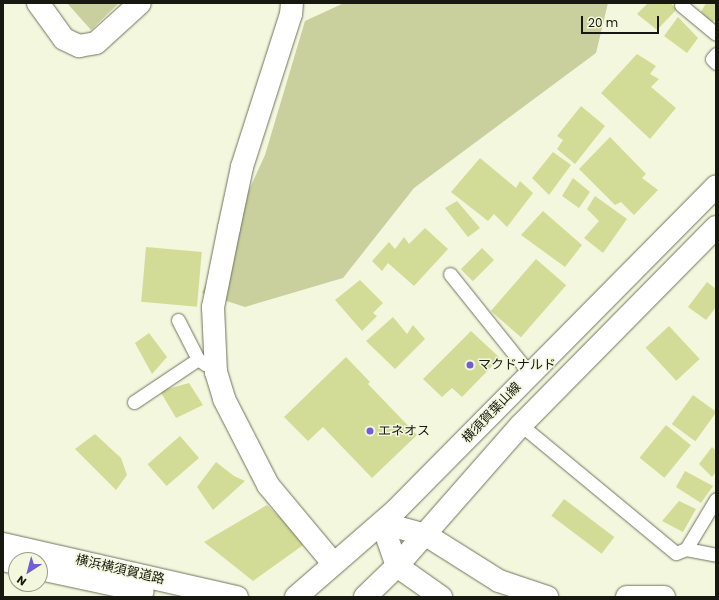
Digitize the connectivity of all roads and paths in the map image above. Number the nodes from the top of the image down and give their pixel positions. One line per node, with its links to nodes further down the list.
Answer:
1 (38, 3): 2 (main road)
2 (140, 3)
3 (292, 3): 13 (main road)
4 (681, 4): 5 (lane)
5 (716, 34)
6 (716, 54): 7 (lane)
7 (716, 63)
8 (716, 187): 14 (main road, 横須賀葉山線)
9 (716, 227): 16 (main road)
10 (450, 274): 14 (lane)
11 (178, 320): 12 (lane)
12 (198, 359): 13 (lane); 15 (lane)
13 (216, 372): 23 (main road)
14 (530, 374): 18 (main road, 横須賀葉山線)
15 (134, 402)
16 (521, 425): 19 (main road); 21 (lane)
17 (716, 500): 21 (lane)
18 (382, 523): 19 (main road); 23 (main road, 横須賀葉山線); 24 (main road)
19 (426, 535): 24 (main road); 31 (main road)
20 (3, 544): 27 (main road, 横浜横須賀道路)
21 (686, 549): 22 (lane)
22 (716, 555)
23 (333, 563): 28 (main road, 横須賀葉山線)
24 (397, 566): 29 (main road); 30 (main road)
25 (48, 571): 26 (main road, 横浜横須賀道路)
26 (169, 597)
27 (237, 597)
28 (296, 597)
29 (365, 597)
30 (441, 597)
31 (547, 597)
32 (627, 597): 33 (main road)
33 (664, 597)

